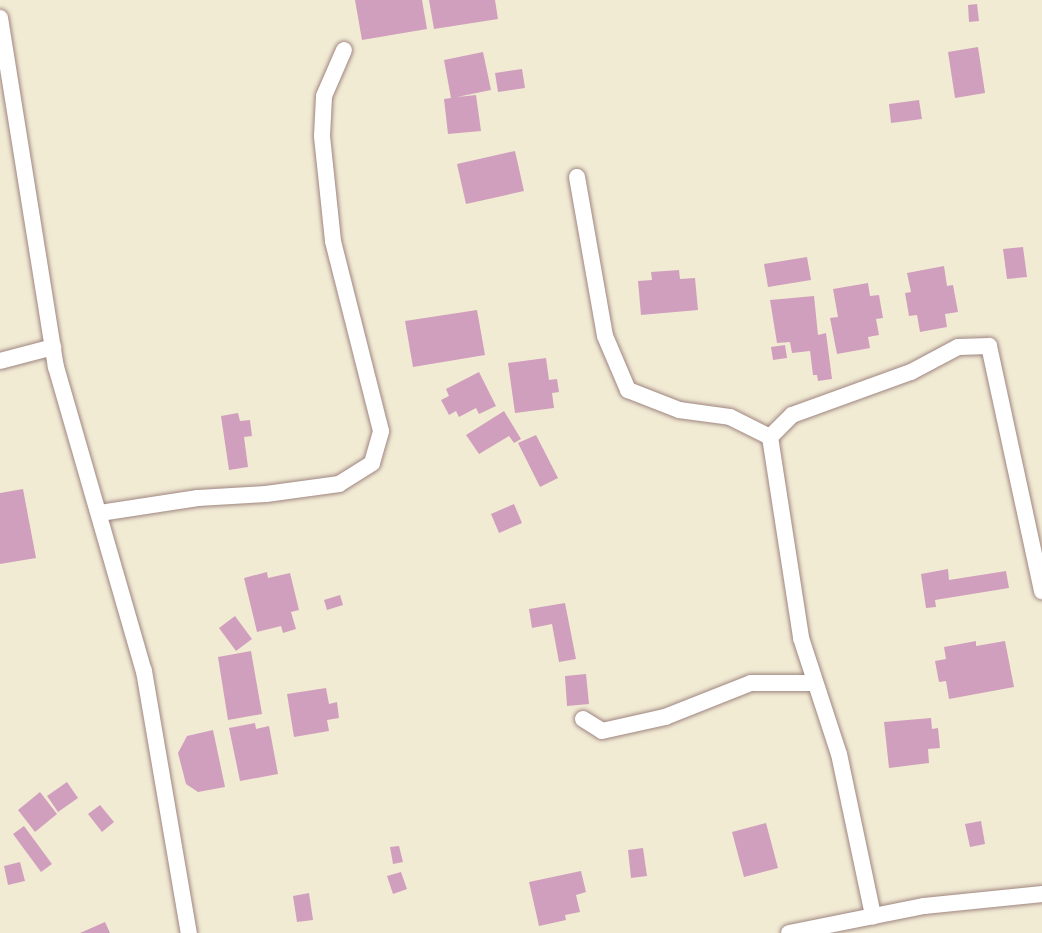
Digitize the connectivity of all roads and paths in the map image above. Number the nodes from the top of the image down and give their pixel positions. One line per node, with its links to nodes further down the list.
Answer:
1 (0, 18): 4 (street)
2 (344, 50): 7 (street)
3 (577, 177): 6 (street)
4 (53, 347): 5 (street); 7 (street)
5 (0, 361)
6 (770, 436): 8 (street); 9 (street)
7 (99, 513): 13 (street)
8 (1042, 591)
9 (814, 683): 10 (street); 12 (street)
10 (583, 719)
11 (1042, 894): 12 (street)
12 (873, 916): 14 (street)
13 (189, 933)
14 (789, 933)

